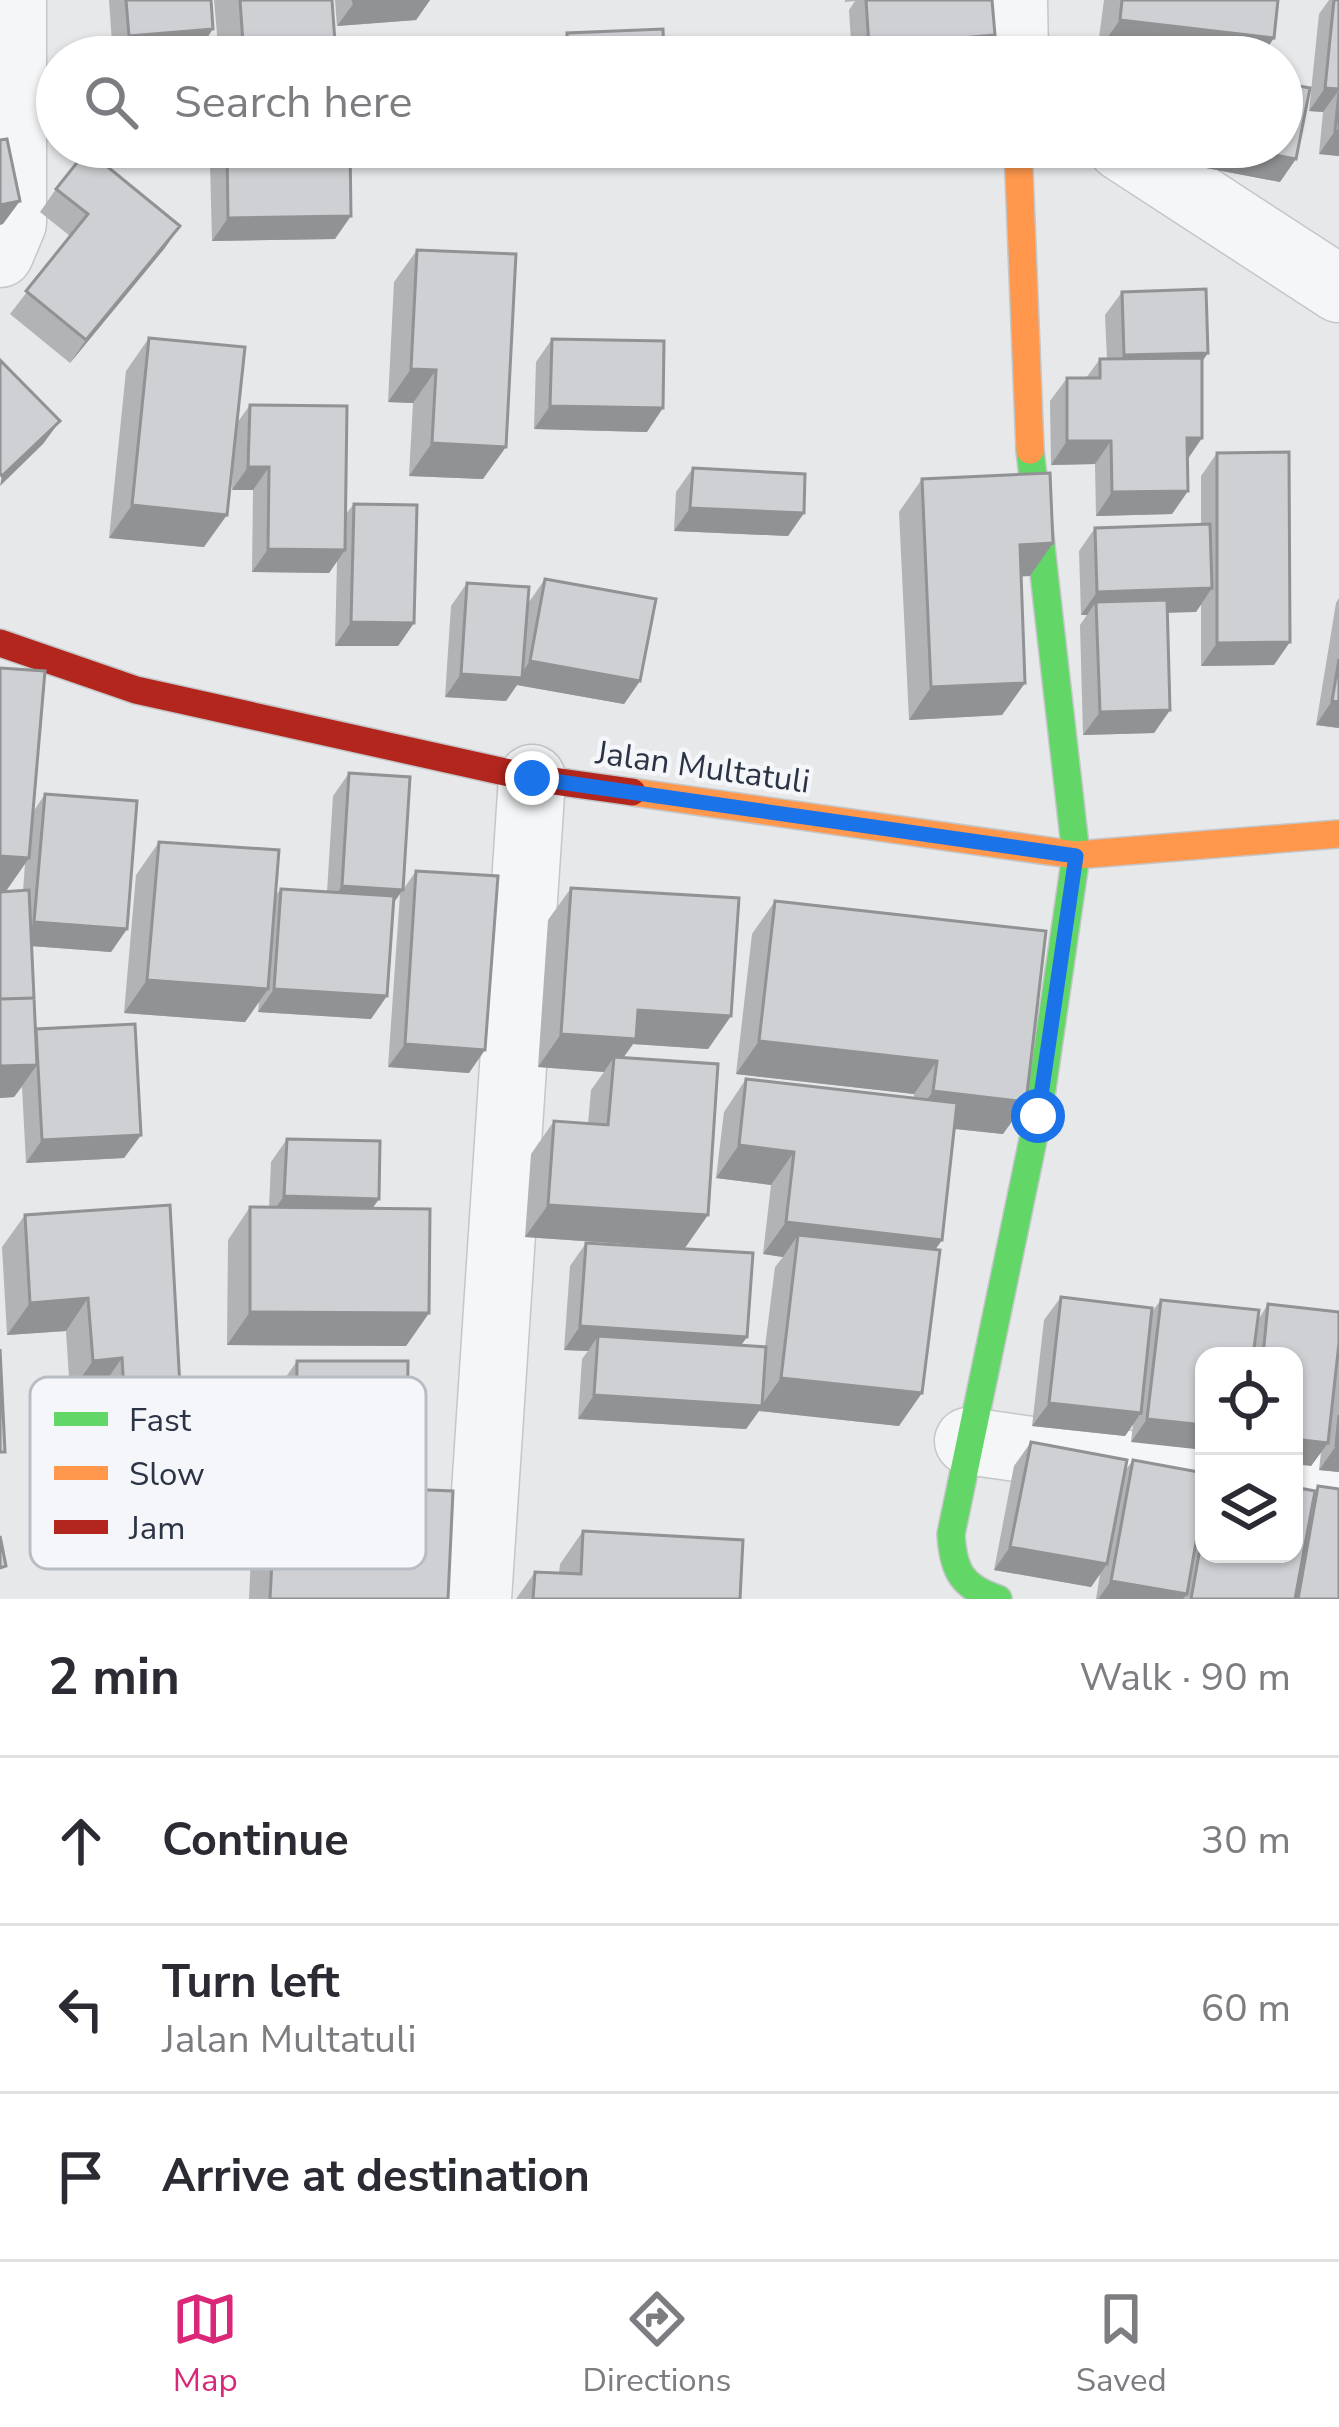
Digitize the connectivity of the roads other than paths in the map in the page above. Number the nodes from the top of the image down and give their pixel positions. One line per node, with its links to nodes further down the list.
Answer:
1 (14, 0): 6 (street)
2 (1014, 0): 3 (street)
3 (1015, 36)
4 (1019, 168): 11 (street)
5 (1153, 168): 7 (street)
6 (0, 254)
7 (1339, 289)
8 (0, 643): 9 (street, Jalan Multatuli)
9 (532, 778): 11 (street, Jalan Multatuli); 16 (street)
10 (1339, 834): 11 (street, Jalan Multatuli)
11 (1076, 856): 12 (street)
12 (968, 1441): 13 (street); 17 (street)
13 (1195, 1474)
14 (1303, 1485): 15 (street)
15 (1339, 1488)
16 (478, 1599)
17 (998, 1599)

